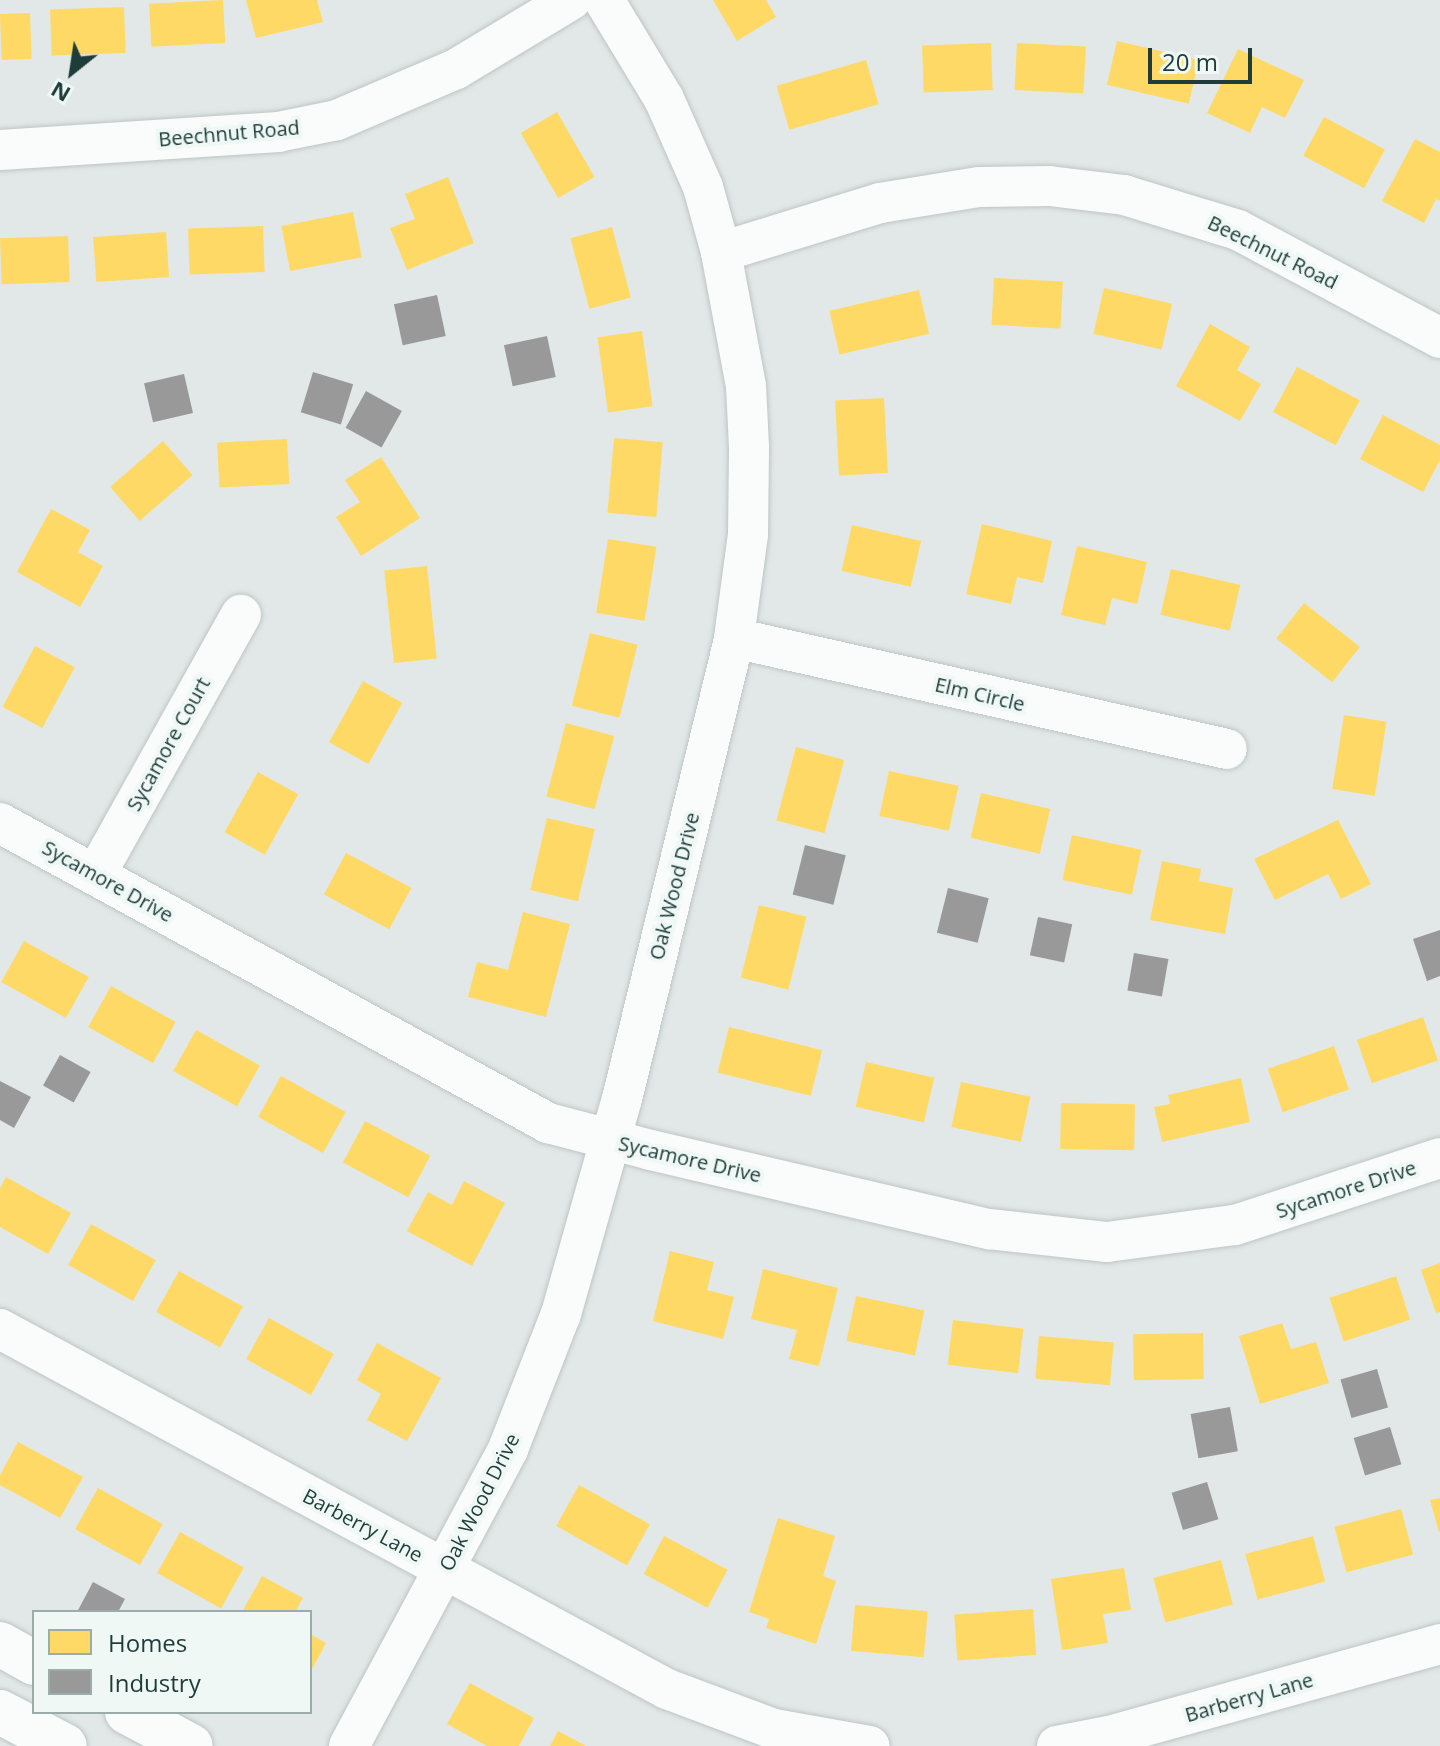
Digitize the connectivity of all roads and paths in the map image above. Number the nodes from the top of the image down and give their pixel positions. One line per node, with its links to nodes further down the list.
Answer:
1 (571, 0): 3 (street, Beechnut Road)
2 (604, 0): 4 (street, Oak Wood Drive)
3 (0, 150)
4 (721, 252): 5 (street, Beechnut Road); 7 (street, Oak Wood Drive)
5 (1440, 338)
6 (241, 615): 10 (street, Sycamore Court)
7 (734, 638): 8 (street, Elm Circle); 11 (street, Oak Wood Drive)
8 (1227, 749)
9 (0, 823): 10 (street, Sycamore Drive)
10 (96, 874): 11 (street, Sycamore Drive)
11 (609, 1140): 12 (street, Sycamore Drive); 14 (street, Oak Wood Drive)
12 (1440, 1158)
13 (0, 1329): 14 (street, Barberry Lane)
14 (445, 1569): 22 (street, Oak Wood Drive); 23 (street, Barberry Lane)
15 (0, 1644): 17 (main road)
16 (1440, 1644): 24 (street, Barberry Lane)
17 (32, 1662)
18 (0, 1712): 20 (main road)
19 (131, 1714): 21 (main road)
20 (65, 1746)
21 (191, 1746)
22 (349, 1746)
23 (869, 1746)
24 (1057, 1746)

